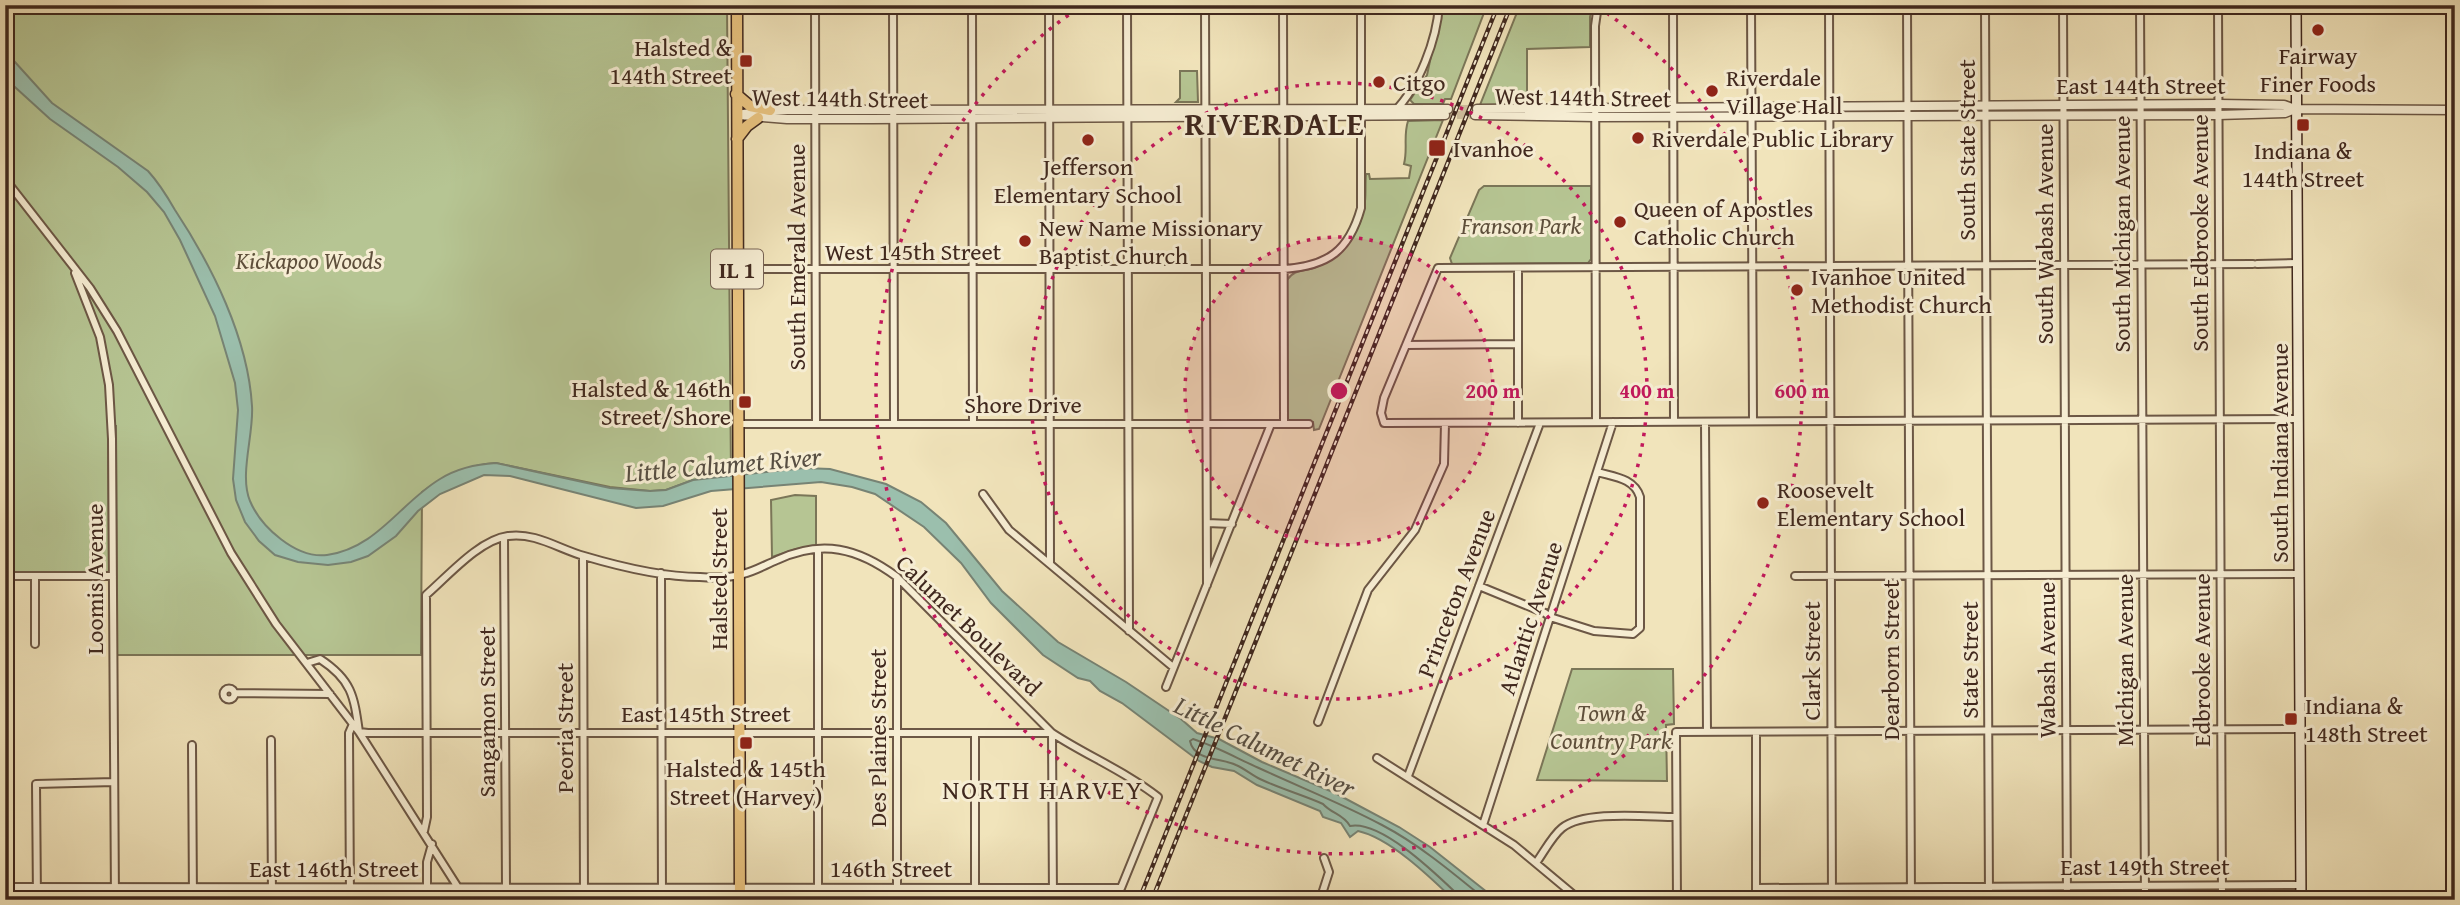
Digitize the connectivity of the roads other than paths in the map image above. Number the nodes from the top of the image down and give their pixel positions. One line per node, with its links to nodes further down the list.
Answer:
1 (737, 5): 21 (main road, Halsted Street / IL 1)
2 (815, 5): 42 (street, South Emerald Avenue)
3 (893, 5): 31 (street)
4 (972, 5): 43 (street)
5 (1049, 5): 44 (street)
6 (1127, 5): 38 (street)
7 (1205, 5): 39 (street)
8 (1283, 5): 40 (street)
9 (1361, 5): 41 (street)
10 (1439, 5): 29 (street)
11 (1598, 5): 30 (street)
12 (1673, 5): 37 (street)
13 (1751, 5): 28 (street)
14 (1829, 5): 26 (street, Clark Street)
15 (1907, 5): 27 (street, Dearborn Street)
16 (1985, 5): 24 (street, South State Street)
17 (2063, 5): 25 (street, South Wabash Avenue)
18 (2140, 5): 22 (street, South Michigan Avenue)
19 (2218, 5): 23 (street, South Edbrooke Avenue)
20 (2296, 5): 32 (main road, South Indiana Avenue)
21 (736, 94): 33 (main road); 45 (main road, Halsted Street / IL 1)
22 (2140, 104): 23 (street, East 144th Street); 25 (street, East 144th Street); 51 (street, South Michigan Avenue)
23 (2218, 104): 32 (street, East 144th Street); 46 (street, South Edbrooke Avenue)
24 (1985, 105): 25 (street, East 144th Street); 27 (street, West 144th Street); 49 (street, South State Street)
25 (2063, 105): 50 (street, South Wabash Avenue)
26 (1829, 106): 27 (street, West 144th Street); 28 (street, West 144th Street); 47 (street, Clark Street)
27 (1907, 106): 48 (street, Dearborn Street)
28 (1752, 107): 37 (street, West 144th Street); 54 (street)
29 (1398, 108): 41 (street, West 144th Street); 52 (street); 52 (street, West 144th Street)
30 (1596, 108): 36 (street, West 144th Street); 37 (street, West 144th Street); 53 (street)
31 (894, 109): 42 (street, West 144th Street); 43 (street, West 144th Street); 56 (street)
32 (2295, 109): 34 (street, East 144th Street); 46 (street, East 144th Street); 59 (main road, South Indiana Avenue)
33 (770, 110): 42 (street, West 144th Street); 45 (street, West 144th Street)
34 (2455, 110)
35 (1476, 112): 36 (street, West 144th Street)
36 (1531, 112): 53 (street, West 144th Street)
37 (1673, 112): 53 (street, West 144th Street); 54 (street, West 144th Street); 66 (street)
38 (1128, 113): 39 (street, West 144th Street); 44 (street, West 144th Street); 77 (street)
39 (1205, 113): 40 (street, West 144th Street); 78 (street)
40 (1283, 113): 41 (street, West 144th Street); 72 (street)
41 (1361, 113): 52 (street, West 144th Street); 72 (street, West 145th Street)
42 (816, 114): 55 (street, West 144th Street); 56 (street, West 144th Street); 73 (street, South Emerald Avenue)
43 (972, 114): 44 (street, West 144th Street); 56 (street, West 144th Street); 75 (street)
44 (1050, 114): 76 (street)
45 (737, 115): 55 (street, West 144th Street); 57 (main road, Halsted Street / IL 1)
46 (2218, 115): 51 (street, East 144th Street); 60 (street, South Edbrooke Avenue)
47 (1829, 116): 48 (street, West 144th Street); 54 (street, West 144th Street); 68 (street, Clark Street)
48 (1907, 116): 49 (street, West 144th Street); 64 (street, Dearborn Street)
49 (1985, 116): 50 (street, East 144th Street); 65 (street, South State Street)
50 (2063, 116): 51 (street, East 144th Street); 62 (street, South Wabash Avenue)
51 (2140, 116): 63 (street, South Michigan Avenue)
52 (1388, 117)
53 (1596, 117): 70 (street)
54 (1752, 117): 67 (street)
55 (758, 118): 57 (main road)
56 (894, 119): 74 (street)
57 (737, 140): 71 (main road, Halsted Street / IL 1)
58 (5, 179): 61 (street)
59 (2296, 263): 60 (street); 82 (main road, South Indiana Avenue)
60 (2218, 264): 63 (street); 81 (street, South Edbrooke Avenue)
61 (71, 265): 121 (street, Loomis Avenue); 133 (street)
62 (2063, 265): 63 (street); 65 (street); 84 (street, South Wabash Avenue)
63 (2141, 265): 85 (street, South Michigan Avenue)
64 (1908, 266): 65 (street); 68 (street); 88 (street, Dearborn Street)
65 (1986, 266): 83 (street, South State Street)
66 (1674, 267): 67 (street); 70 (street); 91 (street)
67 (1752, 267): 68 (street); 86 (street)
68 (1829, 267): 87 (street, Clark Street)
69 (1518, 268): 70 (street); 79 (street); 80 (street)
70 (1596, 268): 89 (street)
71 (737, 269): 73 (street, West 145th Street); 96 (main road, Halsted Street / IL 1)
72 (1284, 269): 78 (street, West 145th Street); 104 (street)
73 (816, 270): 74 (street, West 145th Street); 97 (street, South Emerald Avenue)
74 (894, 270): 75 (street, West 145th Street); 98 (street)
75 (972, 270): 76 (street, West 145th Street); 99 (street)
76 (1050, 270): 77 (street, West 145th Street); 100 (street)
77 (1128, 270): 78 (street, West 145th Street); 101 (street)
78 (1206, 270): 102 (street)
79 (1518, 344): 80 (street); 94 (street)
80 (1406, 345): 93 (street)
81 (2218, 419): 82 (street); 85 (street); 118 (street, Edbrooke Avenue)
82 (2298, 419): 115 (main road, South Indiana Avenue)
83 (1986, 420): 84 (street); 88 (street); 126 (street, State Street)
84 (2064, 420): 85 (street); 116 (street, Wabash Avenue)
85 (2141, 420): 117 (street, Michigan Avenue)
86 (1753, 421): 87 (street); 92 (street)
87 (1829, 421): 88 (street); 124 (street, Clark Street)
88 (1908, 421): 125 (street, Dearborn Street)
89 (1596, 422): 90 (street); 95 (street)
90 (1613, 422): 91 (street); 106 (street, Atlantic Avenue)
91 (1674, 422): 92 (street)
92 (1705, 422): 146 (street)
93 (1445, 423): 94 (street); 138 (street)
94 (1518, 423): 95 (street)
95 (1540, 423): 129 (street, Princeton Avenue)
96 (738, 424): 97 (street, Shore Drive); 122 (main road, Halsted Street / IL 1)
97 (816, 424): 98 (street, Shore Drive)
98 (894, 424): 99 (street, Shore Drive)
99 (972, 424): 100 (street, Shore Drive)
100 (1051, 424): 101 (street, Shore Drive); 113 (street)
101 (1129, 424): 102 (street, Shore Drive); 131 (street)
102 (1206, 424): 103 (street, Shore Drive); 108 (street)
103 (1271, 424): 104 (street, Shore Drive); 109 (street)
104 (1284, 424): 105 (street, Shore Drive)
105 (1309, 424)
106 (1597, 472): 130 (street, Atlantic Avenue); 130 (street)
107 (983, 494): 113 (street)
108 (1207, 523): 109 (street); 128 (street)
109 (1232, 524): 128 (street)
110 (504, 537): 112 (street, Calumet Boulevard); 150 (street); 151 (street, Sangamon Street)
111 (818, 549): 122 (street, Calumet Boulevard); 127 (street, Calumet Boulevard); 155 (street)
112 (583, 556): 114 (street, Calumet Boulevard); 152 (street, Peoria Street)
113 (1050, 564): 131 (street)
114 (661, 573): 122 (street, Calumet Boulevard); 153 (street)
115 (2299, 574): 118 (street); 140 (main road, South Indiana Avenue)
116 (2064, 575): 117 (street); 126 (street); 141 (street, Wabash Avenue)
117 (2142, 575): 118 (street); 142 (street, Michigan Avenue)
118 (2220, 575): 143 (street, Edbrooke Avenue)
119 (5, 576): 120 (street)
120 (35, 576): 121 (street); 132 (street)
121 (113, 576): 163 (street, Loomis Avenue)
122 (739, 576): 154 (main road, Halsted Street / IL 1)
123 (1795, 576): 124 (street)
124 (1830, 576): 125 (street); 148 (street, Clark Street)
125 (1909, 576): 126 (street); 149 (street, Dearborn Street)
126 (1987, 576): 144 (street, State Street)
127 (897, 577): 156 (street, Des Plaines Street); 158 (street, Calumet Boulevard)
128 (1207, 585): 134 (street)
129 (1479, 586): 130 (street); 162 (street, Princeton Avenue)
130 (1550, 617): 165 (street, Atlantic Avenue)
131 (1129, 631): 134 (street)
132 (35, 643)
133 (307, 663): 137 (street); 145 (street)
134 (1173, 667): 135 (street)
135 (1166, 687)
136 (235, 693): 137 (street)
137 (330, 694): 139 (street)
138 (1318, 722)
139 (353, 724): 145 (street); 180 (street)
140 (2300, 729): 143 (street); 171 (main road, South Indiana Avenue)
141 (2065, 730): 142 (street); 144 (street); 173 (street, Wabash Avenue)
142 (2143, 730): 143 (street); 174 (street, Michigan Avenue)
143 (2221, 730): 170 (street, Edbrooke Avenue)
144 (1988, 731): 149 (street); 172 (street, State Street)
145 (359, 732): 150 (street, East 145th Street); 166 (street)
146 (1707, 732): 147 (street); 164 (street)
147 (1756, 732): 148 (street); 194 (street)
148 (1831, 732): 149 (street); 189 (street, Clark Street)
149 (1910, 732): 190 (street, Dearborn Street)
150 (426, 733): 151 (street, East 145th Street); 166 (street)
151 (505, 733): 152 (street, East 145th Street); 183 (street, Sangamon Street)
152 (584, 733): 153 (street, East 145th Street); 184 (street, Peoria Street)
153 (662, 733): 154 (street, East 145th Street); 185 (street)
154 (739, 733): 155 (street, East 145th Street); 186 (main road, Halsted Street / IL 1)
155 (818, 733): 156 (street, East 145th Street); 187 (street)
156 (897, 733): 157 (street, East 145th Street); 188 (street, Des Plaines Street)
157 (975, 733): 158 (street, East 145th Street); 191 (street)
158 (1052, 733): 192 (street); 193 (street, Calumet Boulevard)
159 (271, 740): 179 (street)
160 (191, 745): 178 (street)
161 (1377, 758): 162 (street)
162 (1408, 776): 165 (street)
163 (114, 782): 176 (street); 177 (street, Loomis Avenue)
164 (1676, 817): 169 (street); 211 (street)
165 (1483, 825): 169 (street)
166 (424, 831): 167 (street)
167 (432, 844): 181 (street); 182 (street)
168 (1324, 858): 209 (street)
169 (1536, 863): 210 (street)
170 (2222, 885): 171 (street, East 149th Street); 174 (street, East 149th Street); 218 (street, Edbrooke Avenue)
171 (2301, 885): 219 (main road, South Indiana Avenue)
172 (1989, 886): 173 (street, East 149th Street); 190 (street, East 149th Street); 215 (street, State Street)
173 (2067, 886): 174 (street, East 149th Street); 216 (street, Wabash Avenue)
174 (2145, 886): 217 (street, Michigan Avenue)
175 (5, 887): 176 (street, East 146th Street)
176 (37, 887): 177 (street, East 146th Street); 195 (street)
177 (115, 887): 178 (street, East 146th Street); 196 (street, Loomis Avenue)
178 (193, 887): 179 (street, East 146th Street); 197 (street)
179 (272, 887): 180 (street, East 146th Street); 198 (street)
180 (350, 887): 181 (street, East 146th Street); 199 (street)
181 (427, 887): 182 (street, East 146th Street); 200 (street)
182 (459, 887): 183 (street, East 146th Street); 201 (street)
183 (506, 887): 184 (street, East 146th Street)
184 (583, 887): 185 (street, East 146th Street); 202 (street, Peoria Street)
185 (662, 887): 186 (street, 146th Street); 203 (street)
186 (740, 887): 187 (street, 146th Street); 204 (main road, Halsted Street / IL 1)
187 (818, 887): 188 (street, 146th Street); 205 (street)
188 (897, 887): 191 (street, 146th Street); 206 (street, Des Plaines Street)
189 (1832, 887): 190 (street, East 149th Street); 194 (street, East 149th Street); 213 (street, Clark Street)
190 (1911, 887): 214 (street, Dearborn Street)
191 (975, 888): 192 (street, 146th Street); 207 (street)
192 (1053, 888): 193 (street, 146th Street); 208 (street)
193 (1121, 888)
194 (1756, 888): 212 (street)
195 (37, 900)
196 (115, 900)
197 (193, 900)
198 (272, 900)
199 (350, 900)
200 (427, 900)
201 (466, 900)
202 (584, 900)
203 (662, 900)
204 (740, 900)
205 (818, 900)
206 (897, 900)
207 (975, 900)
208 (1053, 900)
209 (1320, 900)
210 (1580, 900)
211 (1677, 900)
212 (1756, 900)
213 (1832, 900)
214 (1911, 900)
215 (1989, 900)
216 (2067, 900)
217 (2145, 900)
218 (2222, 900)
219 (2301, 900)

